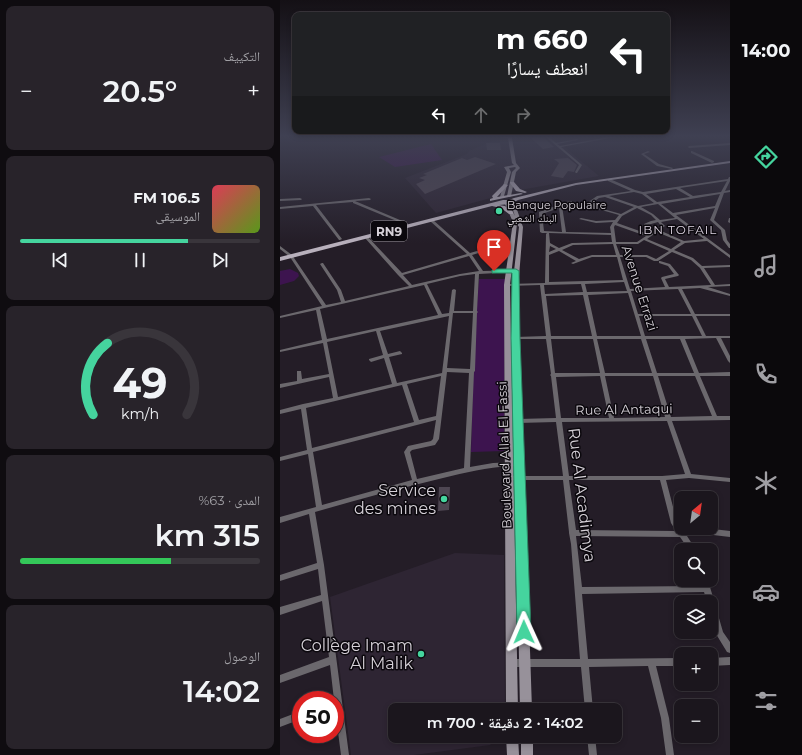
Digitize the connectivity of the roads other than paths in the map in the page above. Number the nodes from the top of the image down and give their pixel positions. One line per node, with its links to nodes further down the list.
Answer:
1 (510, 172): 8 (main road)
2 (514, 172): 7 (main road)
3 (627, 172): 11 (main road, RN9)
4 (658, 172): 6 (main road, RN9)
5 (730, 179): 9 (street); 14 (street)
6 (609, 180): 10 (street); 16 (main road, RN9)
7 (512, 183): 11 (main road); 16 (main road)
8 (506, 185): 21 (main road); 24 (main road)
9 (678, 188): 13 (street); 17 (street)
10 (634, 191): 13 (street); 15 (street)
11 (530, 192): 16 (main road, RN9)
12 (730, 192): 14 (street)
13 (643, 193): 25 (street)
14 (722, 193): 17 (street); 30 (street)
15 (606, 196): 29 (street); 34 (street)
16 (512, 198): 21 (main road, RN9); 76 (main road, Boulevard Allal El Fassi)
17 (692, 198): 25 (street)
18 (300, 199): 20 (street)
19 (369, 199): 22 (street)
20 (280, 200)
21 (502, 200): 24 (main road, RN9); 27 (main road, RN9); 32 (main road, Boulevard Allal El Fassi)
22 (353, 202): 26 (street); 42 (street)
23 (571, 202): 28 (street)
24 (483, 203): 42 (main road, RN9)
25 (657, 203): 29 (street); 33 (street)
26 (314, 205): 31 (street); 50 (street)
27 (490, 205): 32 (main road); 38 (main road, RN9)
28 (560, 206): 45 (street); 46 (street)
29 (637, 207): 34 (street); 39 (street)
30 (717, 207): 33 (street); 60 (street)
31 (280, 208)
32 (511, 213): 53 (main road, Boulevard Allal El Fassi)
33 (673, 214): 36 (street)
34 (621, 215): 40 (street)
35 (581, 218): 40 (street)
36 (679, 218): 39 (street); 52 (street)
37 (730, 219): 41 (street)
38 (431, 220): 49 (main road, RN9); 63 (street)
39 (659, 221): 43 (street); 44 (street)
40 (614, 222): 47 (street, Avenue Errazi); 48 (street)
41 (730, 222)
42 (405, 223): 50 (main road, RN9)
43 (645, 225)
44 (658, 231): 48 (street); 54 (street)
45 (564, 233): 46 (street); 47 (street)
46 (548, 234): 58 (street, Rue Al Acadimya)
47 (612, 234): 55 (street, Avenue Errazi)
48 (649, 236): 51 (street)
49 (366, 237): 66 (main road, RN9); 78 (street)
50 (340, 239): 66 (main road, RN9)
51 (644, 239): 56 (street); 57 (street)
52 (707, 240): 54 (street); 67 (street)
53 (513, 242): 63 (street); 76 (main road, Boulevard Allal El Fassi)
54 (684, 242): 62 (street)
55 (614, 243): 56 (street); 61 (street); 68 (street, Avenue Errazi)
56 (638, 243): 57 (street)
57 (654, 243): 62 (street)
58 (549, 244): 61 (street); 64 (street, Rue Al Acadimya)
59 (280, 247): 66 (street)
60 (730, 247)
61 (560, 249): 64 (street); 70 (street)
62 (674, 250): 71 (street); 75 (street)
63 (469, 254): 77 (street); 78 (street)
64 (549, 254): 82 (street, Rue Al Acadimya)
65 (280, 255): 66 (main road, RN9)
66 (289, 255): 69 (main road, RN9); 96 (street)
67 (729, 255)
68 (619, 256): 70 (street); 71 (street); 79 (street, Avenue Errazi)
69 (280, 259)
70 (578, 260): 72 (street)
71 (658, 261): 88 (street)
72 (572, 263)
73 (322, 264): 95 (street)
74 (730, 266): 75 (street)
75 (701, 267): 85 (street)
76 (512, 271): 77 (street); 83 (main road, Boulevard Allal El Fassi)
77 (480, 272): 80 (street); 98 (street)
78 (400, 275): 84 (street)
79 (626, 281): 81 (street); 91 (street, Avenue Errazi)
80 (425, 283): 84 (street); 103 (street)
81 (583, 283): 82 (street); 92 (street)
82 (544, 284): 83 (street); 93 (street, Rue Al Acadimya)
83 (511, 285): 113 (main road, Boulevard Allal El Fassi); 146 (main road, Boulevard Allal El Fassi)
84 (411, 286): 95 (street)
85 (714, 286): 86 (street); 87 (street)
86 (730, 286)
87 (702, 287): 89 (street); 94 (street)
88 (668, 288): 89 (street); 91 (street)
89 (680, 288): 100 (street)
90 (454, 290): 99 (street)
91 (629, 291): 92 (street); 101 (street, Avenue Errazi)
92 (586, 293): 93 (street); 109 (street)
93 (543, 295): 108 (street, Rue Al Acadimya)
94 (730, 295)
95 (344, 302): 96 (street)
96 (324, 306): 97 (street)
97 (318, 308): 104 (street); 114 (street)
98 (476, 312): 99 (street); 120 (street)
99 (451, 313): 103 (street); 122 (street)
100 (694, 314): 101 (street); 102 (street); 106 (street)
101 (638, 315): 110 (street, Avenue Errazi)
102 (730, 315)
103 (441, 316): 105 (street)
104 (280, 317)
105 (378, 330): 114 (street); 117 (street)
106 (704, 336): 111 (street); 112 (street)
107 (730, 336): 112 (street)
108 (548, 337): 109 (street); 113 (street); 127 (street, Rue Al Acadimya)
109 (595, 337): 110 (street); 128 (street)
110 (645, 337): 111 (street); 123 (street, Avenue Errazi)
111 (682, 337): 124 (street)
112 (718, 337): 119 (street)
113 (516, 338): 141 (main road, Boulevard Allal El Fassi)
114 (324, 341): 115 (street); 126 (street)
115 (280, 351)
116 (400, 353): 117 (street)
117 (386, 356): 118 (street); 131 (street)
118 (371, 360)
119 (730, 361)
120 (473, 371): 122 (street); 148 (street)
121 (299, 372): 129 (street)
122 (444, 372): 130 (street); 136 (street)
123 (656, 374): 124 (street); 128 (street); 140 (street, Avenue Errazi)
124 (697, 374): 125 (street); 137 (street)
125 (730, 374)
126 (331, 375): 129 (street); 133 (street)
127 (552, 375): 128 (street); 142 (street, Rue Al Acadimya)
128 (603, 375): 139 (street)
129 (300, 382): 132 (street)
130 (404, 383): 131 (street); 143 (street)
131 (395, 385): 133 (street)
132 (280, 386)
133 (336, 399): 134 (street)
134 (303, 406): 135 (street); 144 (street)
135 (280, 412)
136 (439, 417): 143 (street); 154 (street)
137 (715, 418): 138 (street, Rue Al Antaqui); 140 (street, Rue Al Antaqui)
138 (730, 418)
139 (612, 419): 140 (street, Rue Al Antaqui); 142 (street, Rue Al Antaqui)
140 (669, 420): 149 (street, Avenue Errazi)
141 (518, 421): 142 (street, Rue Al Antaqui); 147 (main road, Boulevard Allal El Fassi)
142 (557, 421): 151 (street, Rue Al Acadimya)
143 (417, 422): 144 (street)
144 (311, 451): 145 (street); 155 (street)
145 (280, 459)
146 (509, 463): 147 (street); 148 (street); 150 (main road, Boulevard Allal El Fassi)
147 (519, 464): 150 (main road, Boulevard Allal El Fassi)
148 (468, 470): 154 (street)
149 (689, 476): 152 (street); 153 (street)
150 (515, 478): 151 (street); 177 (main road, Boulevard Allal El Fassi); 178 (main road, Boulevard Allal El Fassi)
151 (565, 478): 152 (street); 158 (street, Rue Al Acadimya)
152 (662, 478): 157 (street)
153 (730, 480)
154 (415, 481): 155 (street)
155 (315, 510): 156 (street); 164 (street)
156 (280, 520)
157 (674, 523)
158 (572, 533): 160 (street); 167 (street, Rue Al Acadimya)
159 (718, 533): 161 (street)
160 (674, 534)
161 (730, 534)
162 (681, 535): 163 (street)
163 (687, 543)
164 (321, 565): 165 (street); 169 (street)
165 (280, 578)
166 (707, 589): 167 (street); 168 (street)
167 (578, 591): 179 (street, Rue Al Acadimya)
168 (709, 595)
169 (325, 597): 170 (street); 173 (street)
170 (280, 611)
171 (718, 627): 172 (street)
172 (730, 649)
173 (332, 660): 181 (street); 182 (street)
174 (730, 661): 176 (street)
175 (674, 662): 180 (street)
176 (718, 662)
177 (512, 663): 178 (street); 183 (main road, Boulevard Allal El Fassi)
178 (525, 663): 179 (street); 184 (main road, Boulevard Allal El Fassi)
179 (585, 663): 180 (street); 185 (street, Rue Al Acadimya)
180 (651, 663): 196 (street)
181 (280, 679)
182 (336, 691)
183 (512, 703)
184 (526, 703)
185 (588, 703)
186 (292, 719): 187 (street)
187 (280, 724)
188 (343, 743): 192 (street)
189 (512, 743): 193 (main road)
190 (527, 743): 194 (main road)
191 (592, 743): 195 (street)
192 (345, 755)
193 (513, 755)
194 (527, 755)
195 (593, 755)
196 (670, 755)

